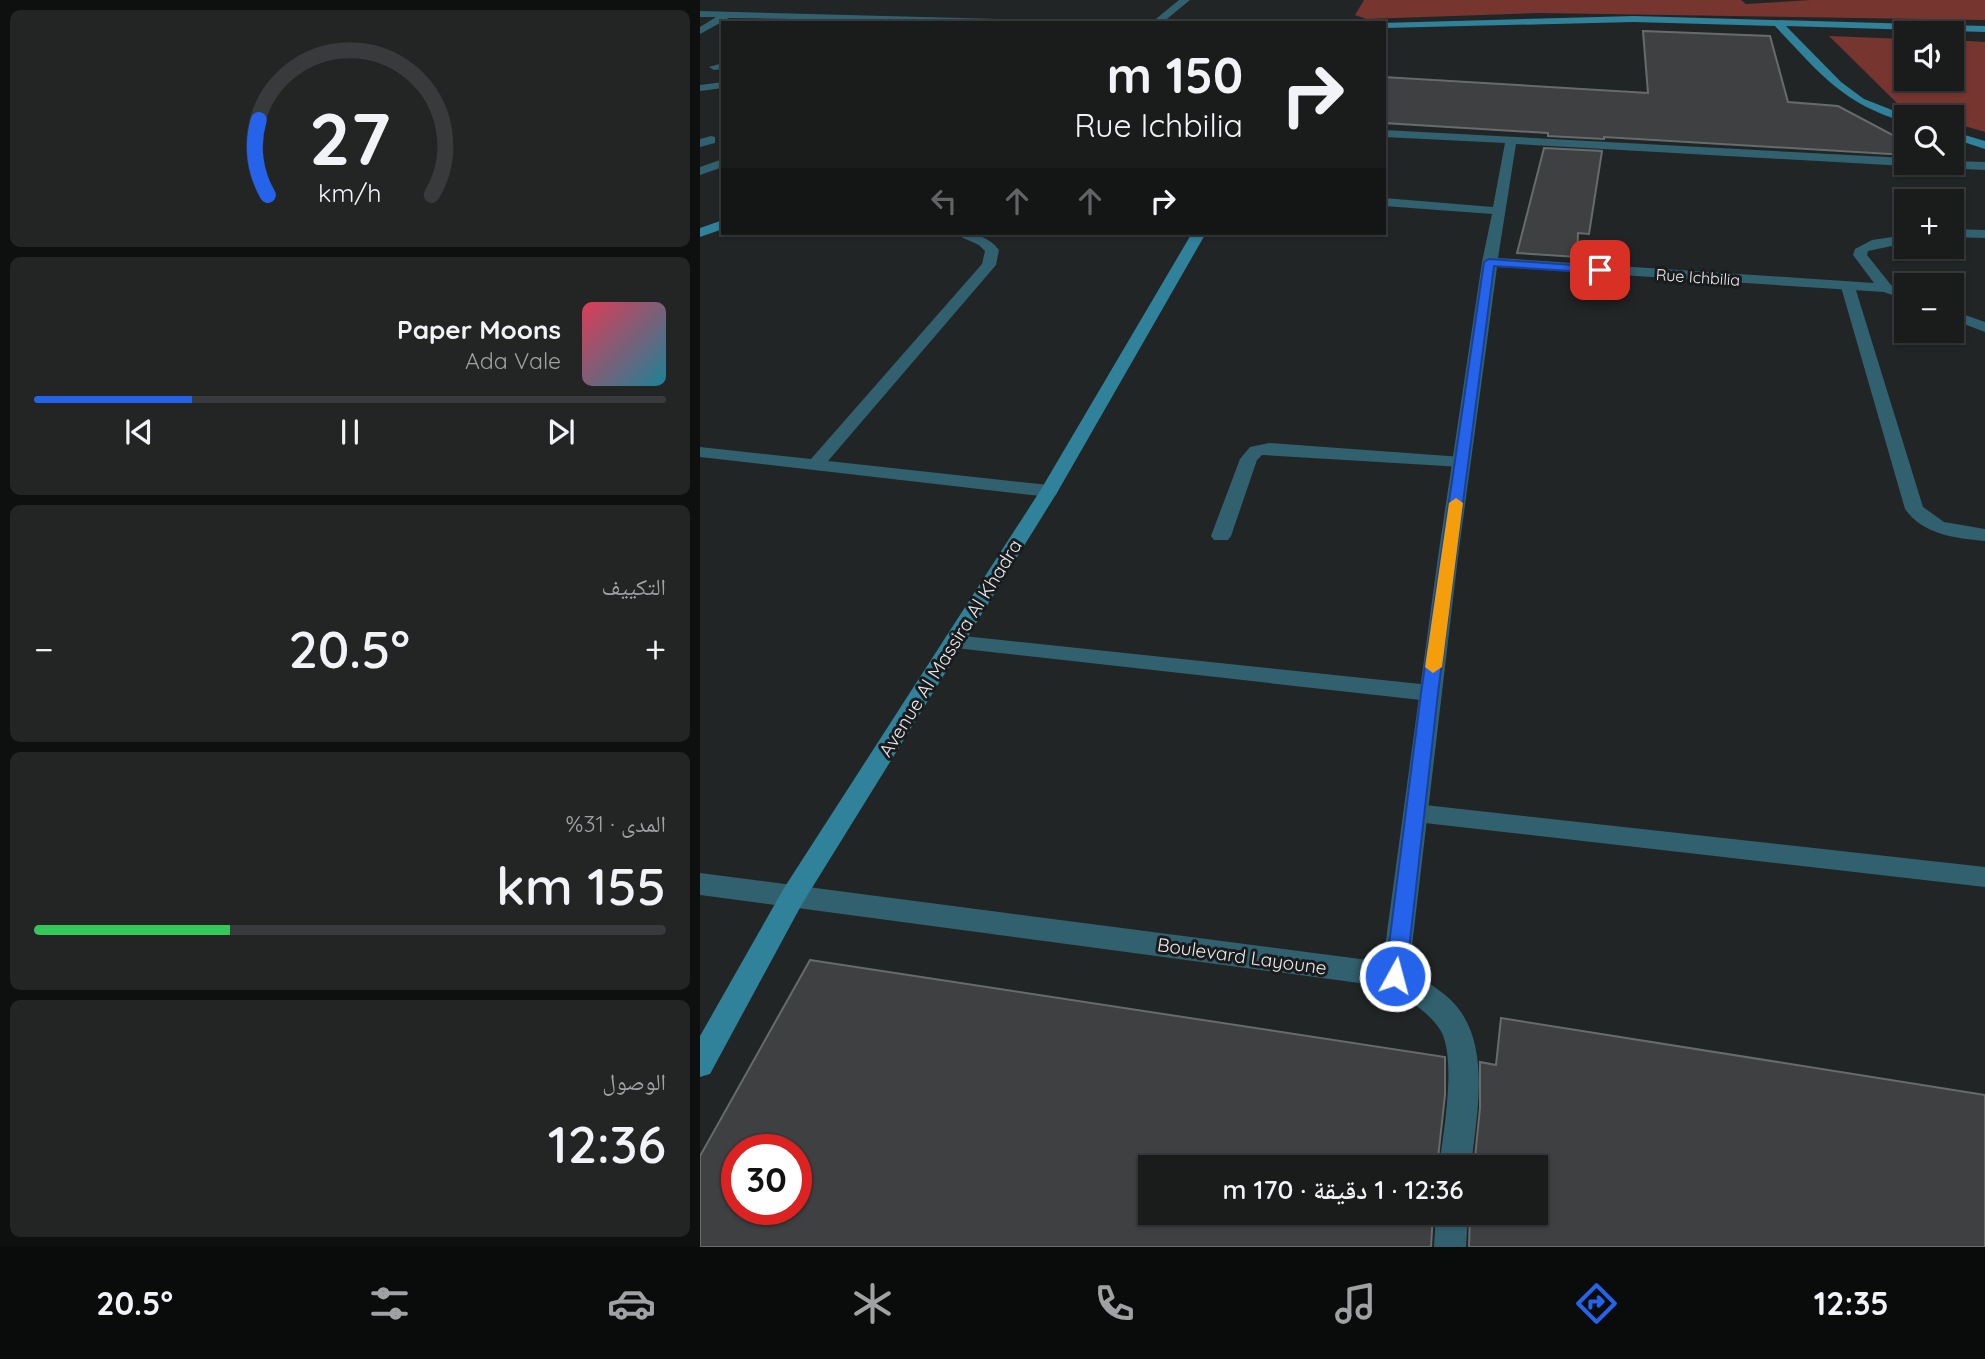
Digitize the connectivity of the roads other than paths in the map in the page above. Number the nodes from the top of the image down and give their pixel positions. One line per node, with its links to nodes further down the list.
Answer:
1 (1185, 0): 5 (street)
2 (700, 14): 3 (street)
3 (728, 15): 4 (street); 9 (street)
4 (956, 21)
5 (1159, 21)
6 (1776, 22): 7 (street); 8 (street); 12 (street)
7 (1386, 25)
8 (1985, 29)
9 (700, 31)
10 (721, 85): 11 (street)
11 (700, 88)
12 (1894, 114)
13 (1386, 133): 15 (street)
14 (1964, 138): 16 (street)
15 (1511, 140): 17 (street); 23 (street)
16 (1985, 145)
17 (1894, 161)
18 (721, 164): 21 (street)
19 (1964, 165): 20 (street)
20 (1985, 166)
21 (702, 169)
22 (1386, 202): 23 (street)
23 (1498, 211): 31 (street)
24 (721, 225): 25 (street)
25 (700, 233)
26 (1964, 233): 27 (street)
27 (1985, 234)
28 (965, 235): 39 (street)
29 (1198, 235): 40 (street, Avenue Al Massira Al Khadra)
30 (1894, 241): 33 (street)
31 (1489, 262): 32 (street, Rue Ichbilia); 38 (street)
32 (1848, 287): 33 (street, Rue Ichbilia); 41 (street)
33 (1886, 288): 34 (street, Rue Ichbilia)
34 (1894, 291)
35 (1964, 319): 36 (street)
36 (1985, 327)
37 (700, 452): 39 (street)
38 (1462, 462): 42 (street); 44 (street)
39 (815, 465): 40 (street)
40 (1049, 491): 43 (street, Avenue Al Massira Al Khadra)
41 (1985, 535)
42 (1222, 536)
43 (954, 642): 44 (street); 48 (street, Avenue Al Massira Al Khadra)
44 (1430, 693): 45 (street)
45 (1416, 813): 46 (street); 49 (street)
46 (1985, 877)
47 (700, 884): 48 (street, Boulevard Layoune)
48 (793, 896): 49 (street, Boulevard Layoune); 50 (street, Avenue Al Massira Al Khadra)
49 (1395, 976): 51 (street)
50 (700, 1064)
51 (1456, 1155)
52 (1451, 1225): 53 (street)
53 (1450, 1247)

